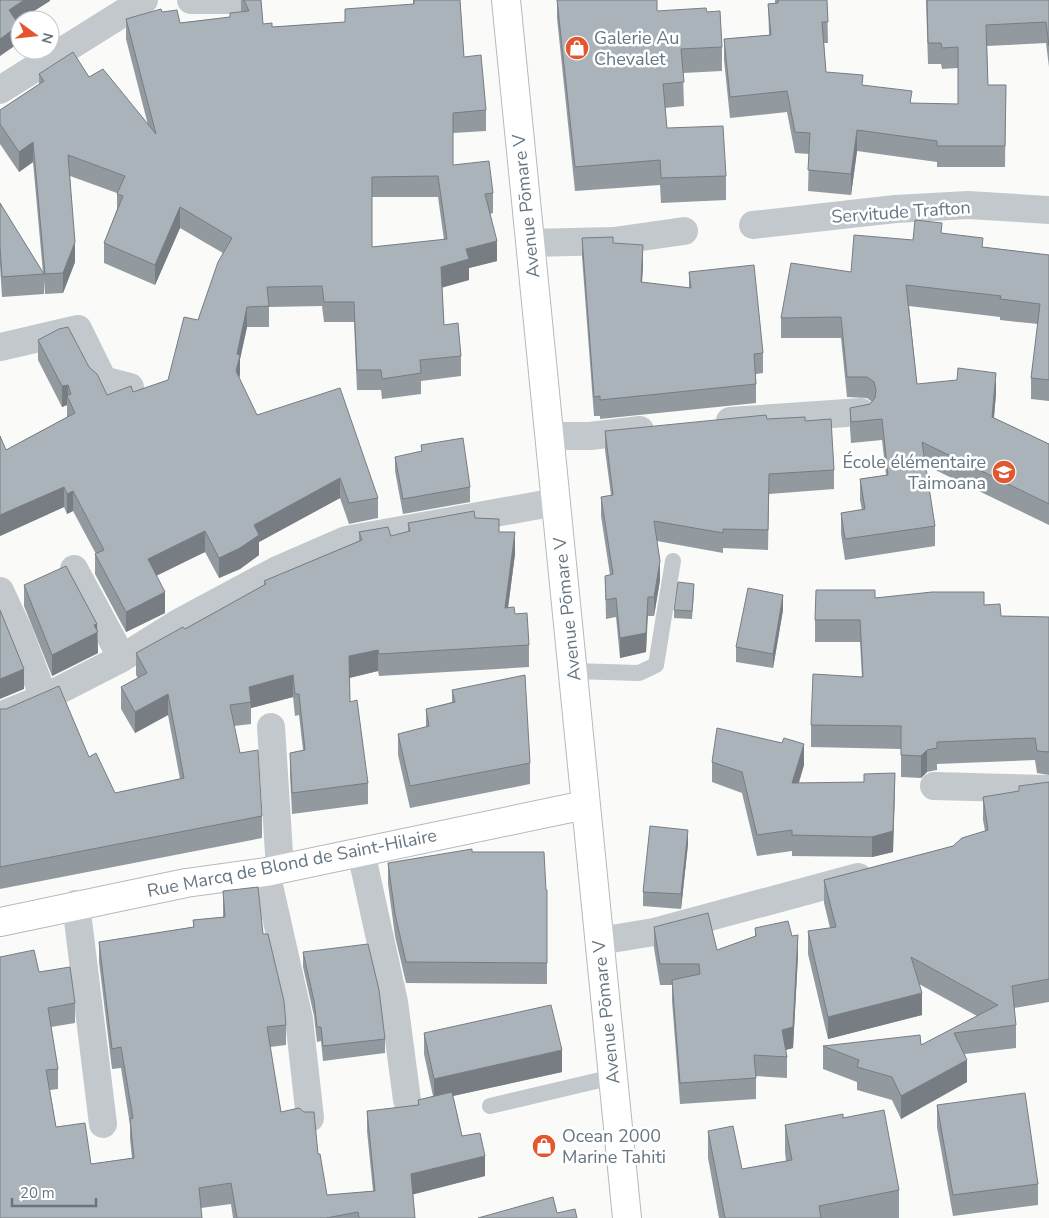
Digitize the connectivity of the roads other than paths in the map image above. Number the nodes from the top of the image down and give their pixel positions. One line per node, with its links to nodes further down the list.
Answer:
1 (144, 0): 5 (street)
2 (191, 0): 3 (street)
3 (235, 0)
4 (506, 0): 9 (main road, Avenue Pōmare V)
5 (0, 90)
6 (1049, 210): 7 (street, Servitude Trafton)
7 (753, 225)
8 (684, 231): 9 (street)
9 (530, 243): 15 (main road, Avenue Pōmare V)
10 (0, 347): 11 (street)
11 (130, 387)
12 (861, 412): 13 (street)
13 (705, 423)
14 (667, 427): 15 (street)
15 (550, 436): 16 (main road, Avenue Pōmare V)
16 (556, 502): 20 (street); 21 (main road, Avenue Pōmare V)
17 (673, 561): 21 (lane)
18 (74, 568): 20 (street)
19 (0, 591): 22 (street)
20 (122, 658): 22 (street)
21 (572, 671): 27 (main road, Avenue Pōmare V)
22 (44, 698): 23 (street)
23 (0, 716)
24 (271, 727): 29 (street)
25 (934, 786): 26 (street)
26 (1049, 789)
27 (585, 805): 28 (main road, Rue Marcq de Blond de Saint-Hilaire); 33 (main road, Avenue Pōmare V)
28 (362, 852): 29 (main road, Rue Marcq de Blond de Saint-Hilaire); 35 (street)
29 (273, 871): 31 (main road, Rue Marcq de Blond de Saint-Hilaire); 37 (street)
30 (880, 871): 33 (street)
31 (76, 904): 32 (main road, Rue Marcq de Blond de Saint-Hilaire); 38 (street)
32 (0, 922)
33 (599, 941): 34 (main road, Avenue Pōmare V)
34 (613, 1077): 36 (lane); 39 (main road, Avenue Pōmare V)
35 (407, 1100)
36 (490, 1106)
37 (310, 1118)
38 (103, 1124)
39 (627, 1218)

